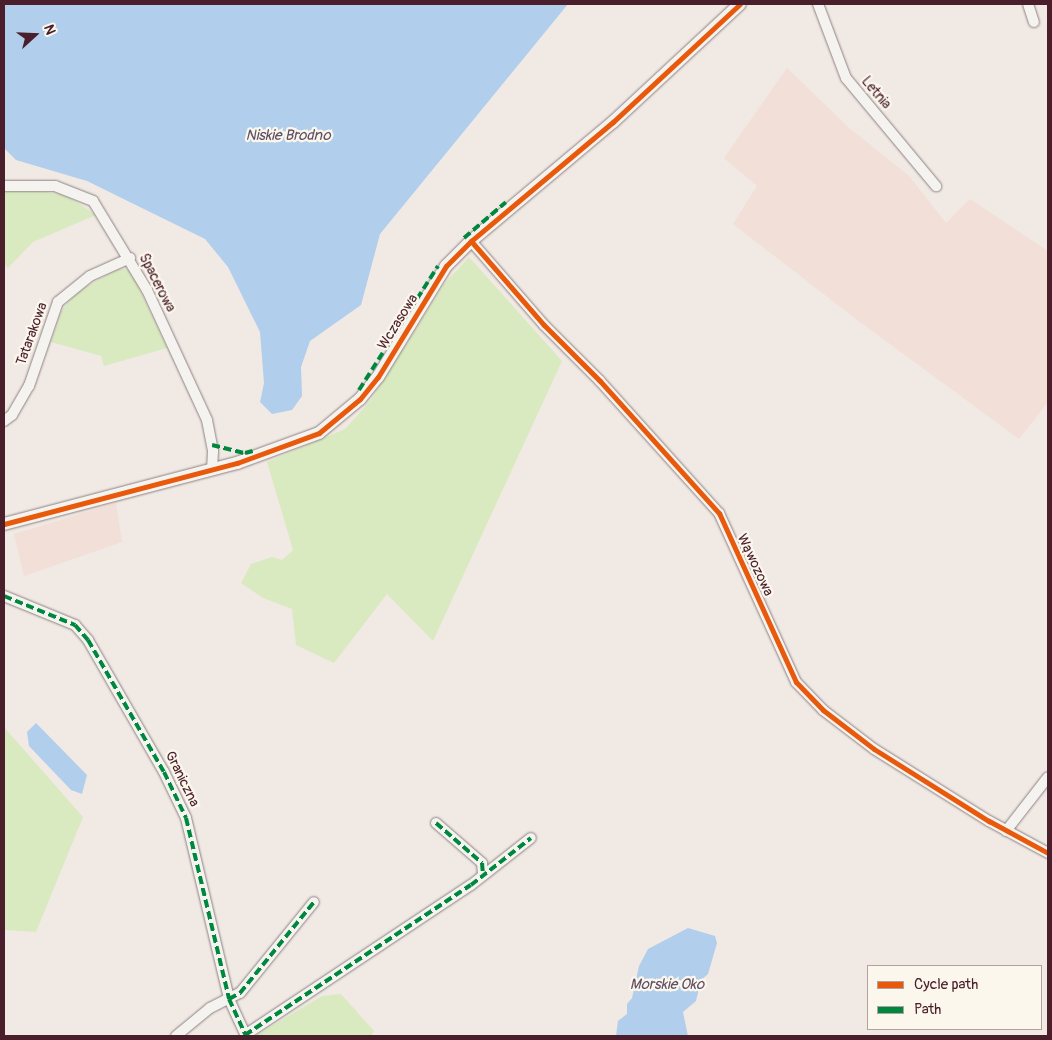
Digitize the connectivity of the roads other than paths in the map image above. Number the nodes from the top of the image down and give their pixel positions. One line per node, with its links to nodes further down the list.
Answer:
1 (740, 4): 7 (street, Wczasowa)
2 (818, 4): 6 (street, Letnia)
3 (1028, 4): 4 (street)
4 (1034, 22)
5 (4, 186): 8 (street, Spacerowa)
6 (936, 186)
7 (471, 241): 10 (street, Wczasowa); 15 (street, Wąwozowa)
8 (130, 258): 9 (street, Tatarakowa); 10 (street, Spacerowa)
9 (4, 421)
10 (212, 469): 11 (street, Wczasowa)
11 (4, 524)
12 (4, 596): 20 (street, Graniczna)
13 (1048, 776): 15 (street)
14 (436, 823): 18 (street)
15 (1006, 831): 17 (street, Wąwozowa)
16 (531, 838): 18 (street)
17 (1048, 854)
18 (483, 875): 22 (street)
19 (314, 902): 20 (street)
20 (229, 999): 21 (street); 22 (street, Graniczna)
21 (176, 1036)
22 (245, 1036)

